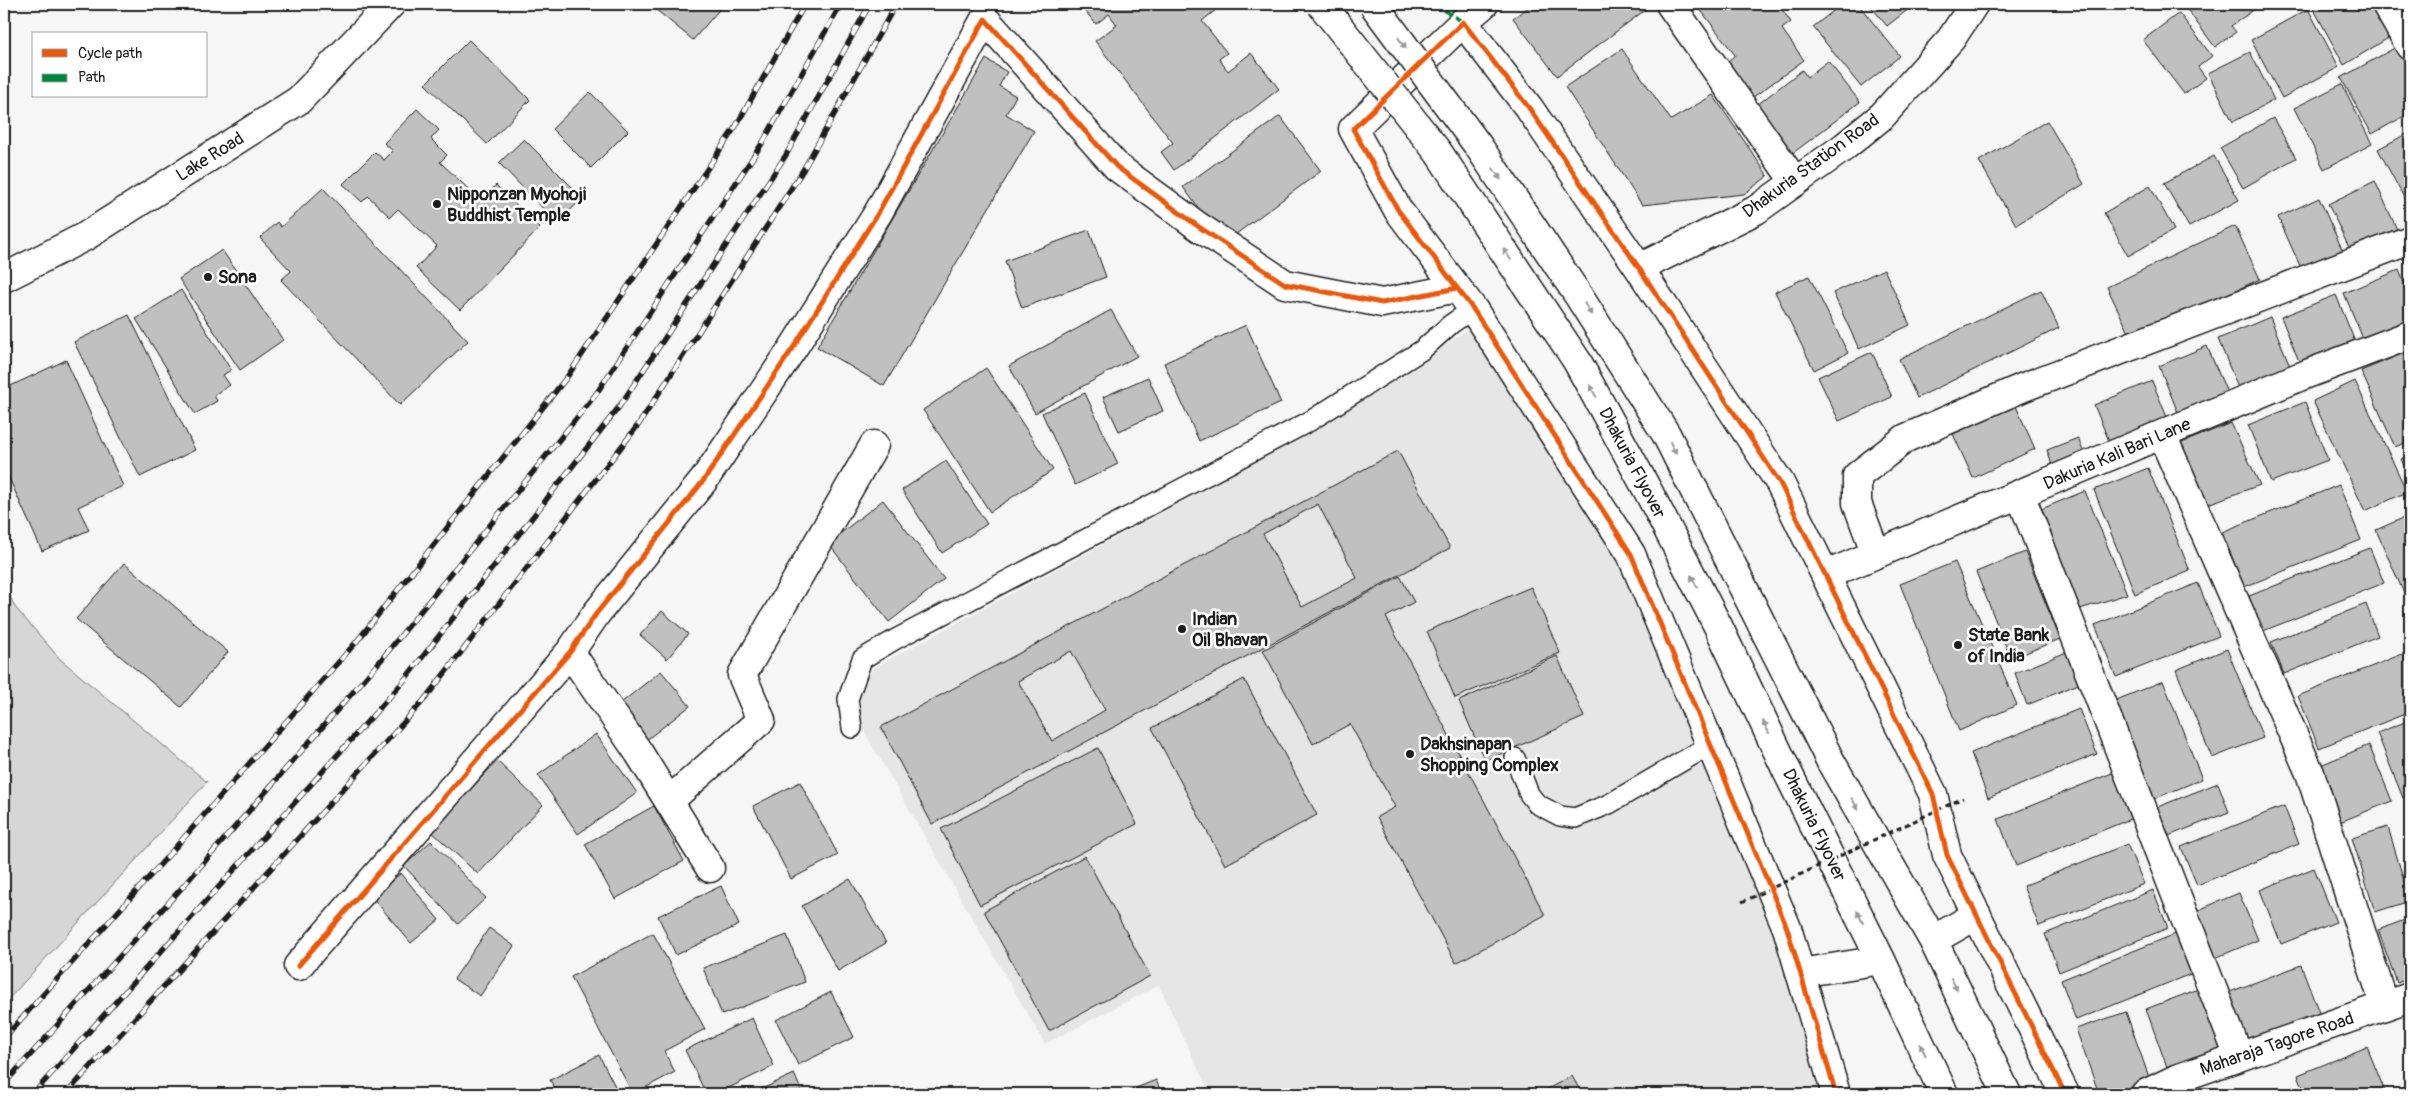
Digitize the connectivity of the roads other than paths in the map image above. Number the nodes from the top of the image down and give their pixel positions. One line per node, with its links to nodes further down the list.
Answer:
1 (392, 4): 13 (street, Lake Road)
2 (1321, 4): 29 (street, Dhakuria Flyover, one-way to 2, bridge)
3 (1373, 4): 28 (street, one-way to 28, bridge)
4 (1484, 4): 8 (street)
5 (1670, 4): 10 (street)
6 (1974, 4): 10 (street, Dhakuria Station Road)
7 (2386, 4): 9 (street)
8 (1463, 22): 12 (street); 14 (street)
9 (2410, 46)
10 (1795, 182): 12 (street, Dhakuria Station Road)
11 (2410, 240): 19 (street)
12 (1639, 268): 20 (street)
13 (4, 278)
14 (1465, 299): 21 (street); 22 (lane); 23 (street)
15 (2410, 335): 16 (street, Dakuria Kali Bari Lane)
16 (2162, 435): 18 (street, Dakuria Kali Bari Lane); 33 (street)
17 (874, 445): 25 (street)
18 (2020, 494): 19 (street, Dakuria Kali Bari Lane); 34 (street)
19 (1876, 554): 20 (street, Dakuria Kali Bari Lane)
20 (1826, 575): 27 (street)
21 (570, 652): 25 (street); 30 (street)
22 (852, 728)
23 (1710, 745): 24 (lane); 31 (street)
24 (1515, 758)
25 (669, 801): 26 (street)
26 (710, 868)
27 (1977, 915): 28 (street); 38 (street)
28 (1933, 940): 37 (street, one-way to 37)
29 (1881, 960): 31 (street); 36 (street, Dhakuria Flyover, one-way to 29)
30 (298, 966)
31 (1800, 972): 35 (street)
32 (2410, 997): 33 (street, Maharaja Tagore Road)
33 (2385, 1006): 34 (street, Maharaja Tagore Road)
34 (2239, 1057): 39 (street, Maharaja Tagore Road)
35 (1836, 1094)
36 (1944, 1094)
37 (2007, 1094)
38 (2065, 1094)
39 (2145, 1094)

